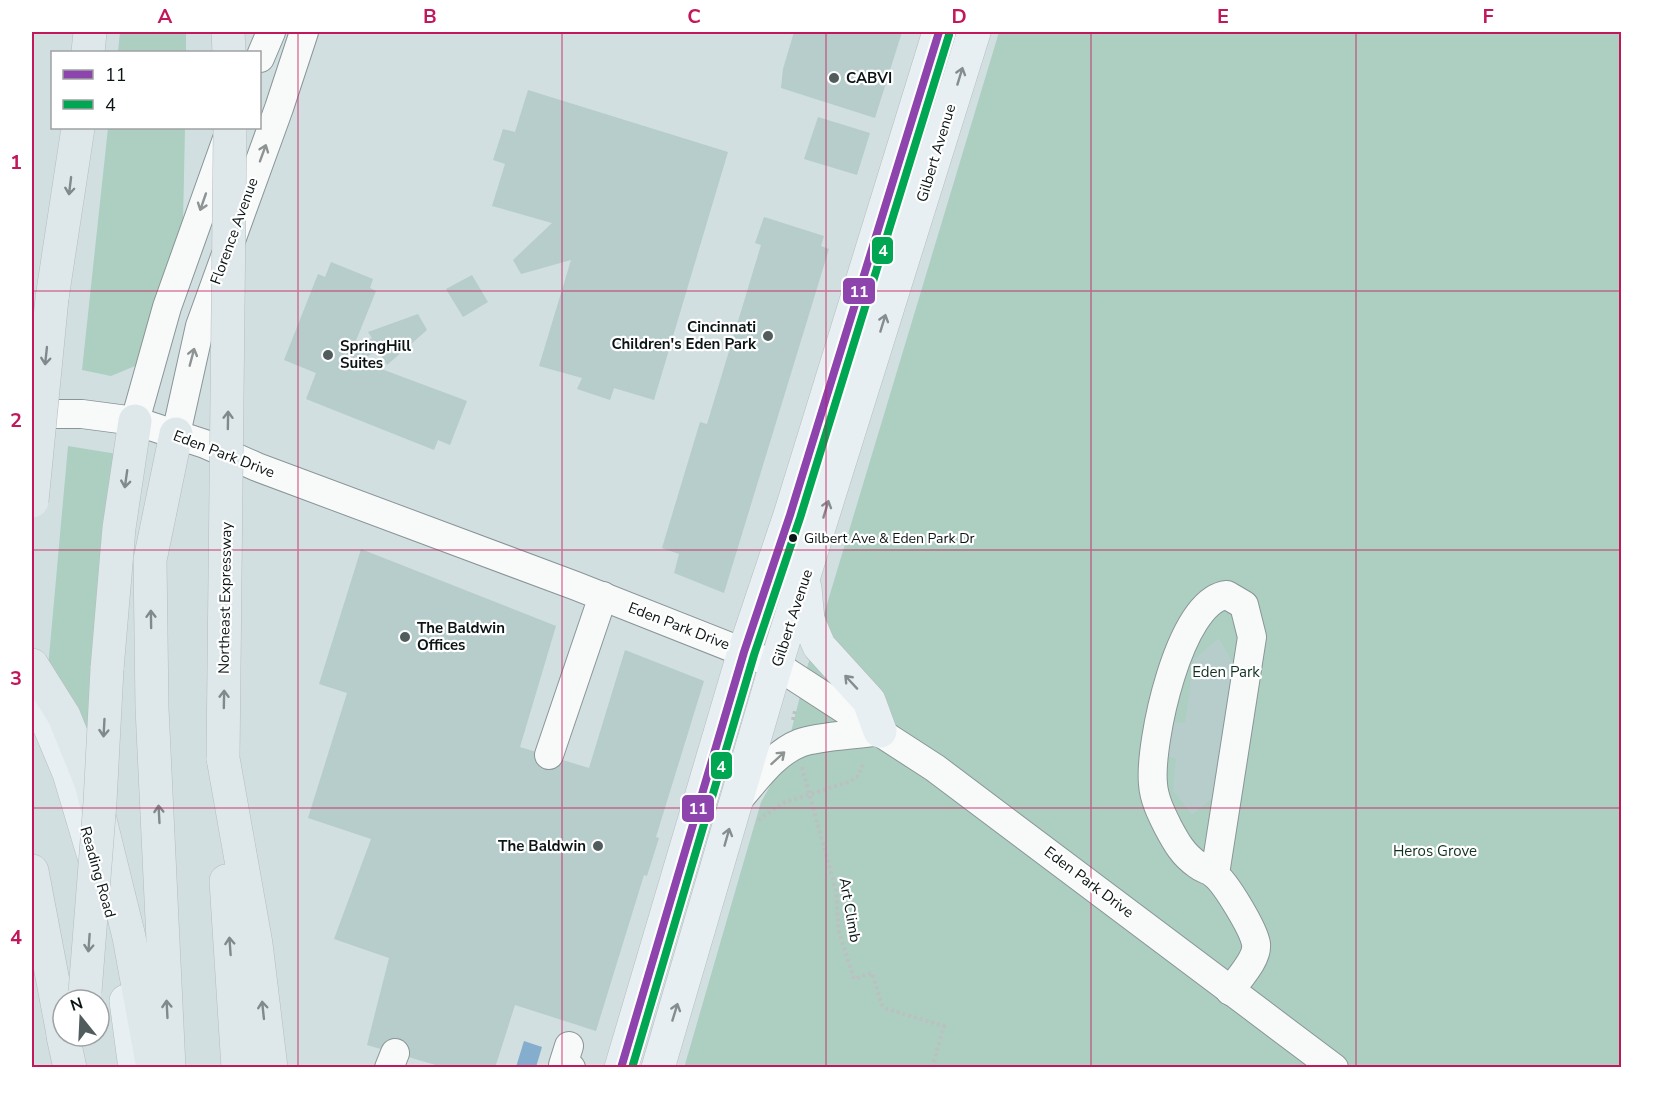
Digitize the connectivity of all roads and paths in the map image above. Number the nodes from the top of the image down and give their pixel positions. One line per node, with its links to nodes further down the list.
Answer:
1 (90, 32): 7 (highway)
2 (228, 32): 8 (highway)
3 (271, 32): 9 (street)
4 (304, 32): 15 (street, Florence Avenue, one-way to 4)
5 (939, 32): 19 (main road)
6 (974, 32): 17 (main road, Gilbert Avenue, one-way to 6)
7 (88, 51)
8 (229, 51)
9 (261, 56)
10 (78, 129): 16 (highway, one-way to 16, bridge)
11 (231, 129): 14 (street, one-way to 14)
12 (231, 129): 25 (highway, Northeast Expressway, one-way to 12, bridge)
13 (32, 414): 14 (street, Eden Park Drive)
14 (135, 421): 15 (street, Eden Park Drive); 33 (highway, one-way to 33, bridge)
15 (176, 434): 18 (street, Eden Park Drive); 41 (highway, one-way to 15)
16 (32, 501)
17 (804, 582): 21 (main road, Gilbert Avenue); 23 (main road, one-way to 17)
18 (603, 596): 19 (street, Eden Park Drive); 24 (street)
19 (744, 652): 21 (street, Eden Park Drive); 44 (main road)
20 (32, 665): 40 (highway)
21 (776, 665): 23 (street, Eden Park Drive); 29 (main road, Gilbert Avenue)
22 (32, 685): 39 (main road, Reading Road)
23 (880, 731): 29 (street, one-way to 23); 34 (street, Eden Park Drive)
24 (549, 755)
25 (223, 758): 42 (highway, Northeast Expressway, one-way to 25); 43 (highway, one-way to 25)
26 (800, 760): 28 (path)
27 (862, 765): 28 (path)
28 (811, 793): 29 (path); 48 (path, Art Climb)
29 (750, 809): 45 (main road, Gilbert Avenue, one-way to 29)
30 (32, 871): 32 (highway)
31 (1215, 874): 31 (street); 34 (street)
32 (54, 988)
33 (86, 988)
34 (1230, 991): 49 (street, Eden Park Drive)
35 (66, 1048): 37 (highway)
36 (82, 1048): 38 (highway)
37 (70, 1068)
38 (81, 1068)
39 (135, 1068)
40 (153, 1068)
41 (169, 1068)
42 (238, 1068)
43 (270, 1068)
44 (621, 1068)
45 (658, 1068)
46 (871, 1068): 47 (path)
47 (876, 1068)
48 (932, 1068)
49 (1334, 1068)

